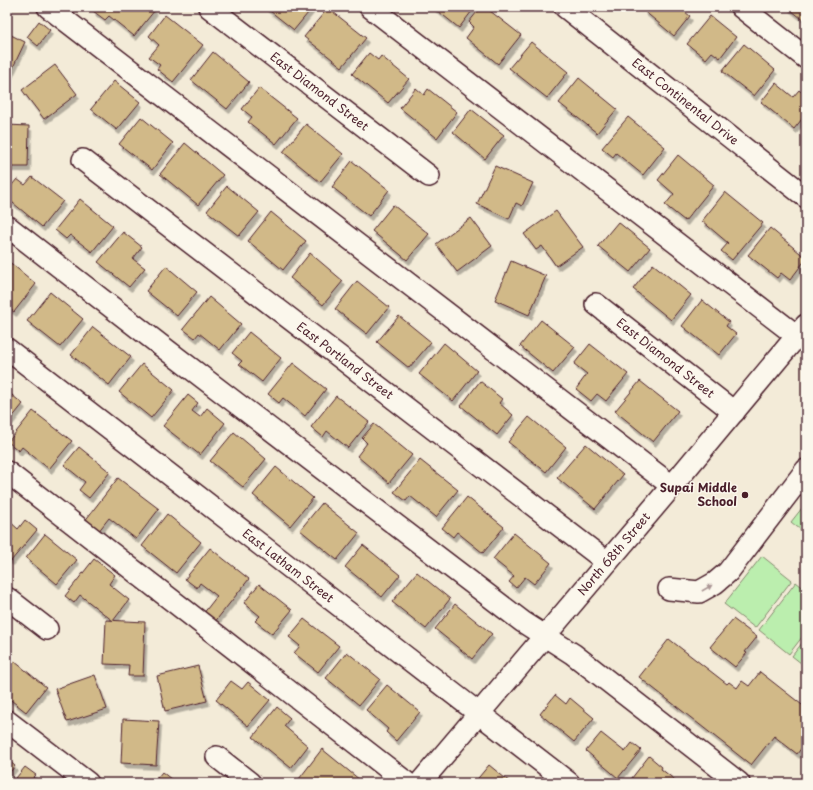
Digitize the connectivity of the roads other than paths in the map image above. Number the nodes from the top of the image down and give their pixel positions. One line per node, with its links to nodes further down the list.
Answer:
1 (48, 7): 17 (street)
2 (209, 7): 8 (street, East Diamond Street)
3 (370, 7): 12 (street)
4 (565, 7): 9 (street, East Continental Drive)
5 (741, 7): 6 (street)
6 (806, 58)
7 (83, 160): 18 (street, East Portland Street)
8 (429, 176)
9 (806, 196)
10 (7, 226): 22 (street)
11 (596, 304): 14 (street, East Diamond Street)
12 (801, 330): 14 (street, North 68th Street)
13 (7, 349): 23 (street, East Latham Street)
14 (734, 412): 17 (street, North 68th Street)
15 (806, 470): 19 (street, one-way to 15)
16 (7, 472): 28 (street)
17 (672, 486): 18 (street, North 68th Street)
18 (607, 562): 22 (street, North 68th Street)
19 (669, 590)
20 (7, 598): 21 (street)
21 (47, 629)
22 (545, 636): 23 (street, North 68th Street); 31 (street)
23 (480, 713): 29 (street, North 68th Street); 30 (street, East Latham Street)
24 (7, 721): 26 (street)
25 (217, 757): 27 (street)
26 (88, 783)
27 (250, 783)
28 (407, 783)
29 (420, 783)
30 (570, 783)
31 (739, 783)

